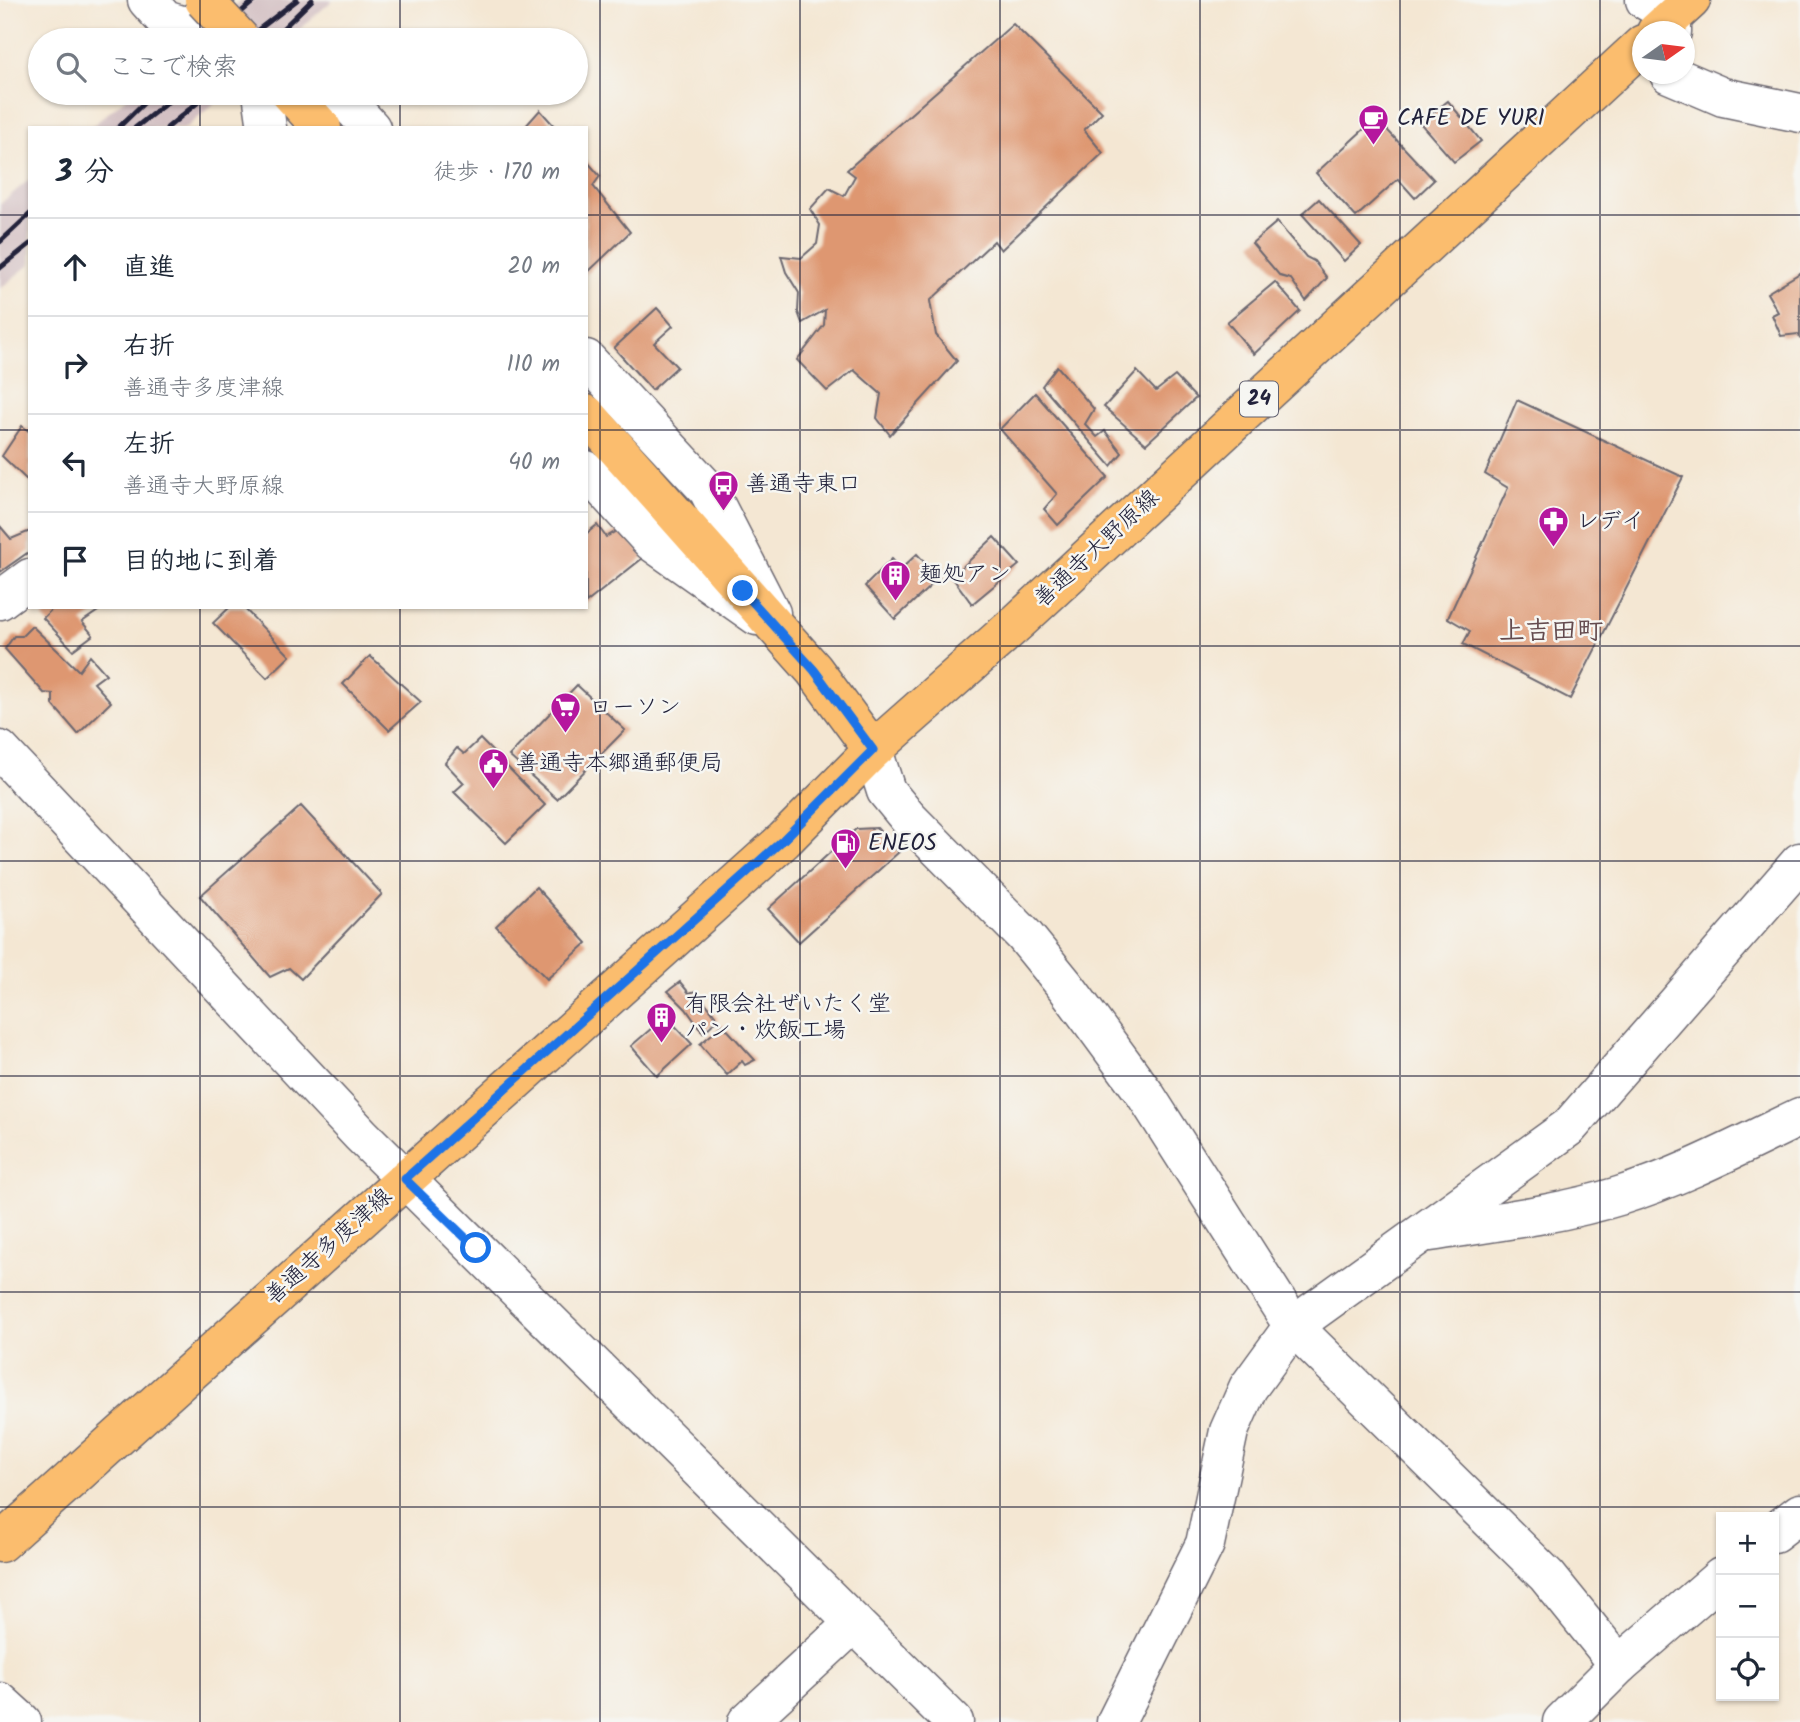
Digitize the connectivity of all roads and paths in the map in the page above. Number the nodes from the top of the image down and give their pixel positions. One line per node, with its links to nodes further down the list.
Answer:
1 (147, 0): 3 (street)
2 (204, 0): 4 (main road, bridge)
3 (215, 0)
4 (230, 28)
5 (1632, 54): 21 (main road, 善通寺大野原線 / 24)
6 (1693, 84): 10 (street)
7 (264, 105): 11 (street)
8 (301, 105): 12 (main road)
9 (350, 105): 13 (street)
10 (1800, 113)
11 (267, 126)
12 (320, 126)
13 (369, 126)
14 (588, 361): 19 (street)
15 (588, 416): 19 (main road)
16 (588, 472): 19 (street)
17 (28, 579): 18 (street)
18 (0, 600)
19 (782, 634): 21 (main road)
20 (0, 750): 24 (street)
21 (873, 750): 24 (main road, 善通寺多度津線); 26 (street)
22 (1800, 862): 25 (street)
23 (1800, 1117): 25 (street)
24 (405, 1179): 29 (main road, 善通寺多度津線); 31 (street)
25 (1421, 1233): 26 (street)
26 (1293, 1326): 32 (street); 37 (street)
27 (1800, 1513): 28 (street)
28 (1779, 1529)
29 (0, 1543)
30 (1716, 1581): 32 (street)
31 (854, 1623): 35 (street); 36 (street)
32 (1619, 1665): 38 (street)
33 (0, 1702): 34 (street)
34 (22, 1722)
35 (747, 1722)
36 (954, 1722)
37 (1116, 1722)
38 (1562, 1722)

